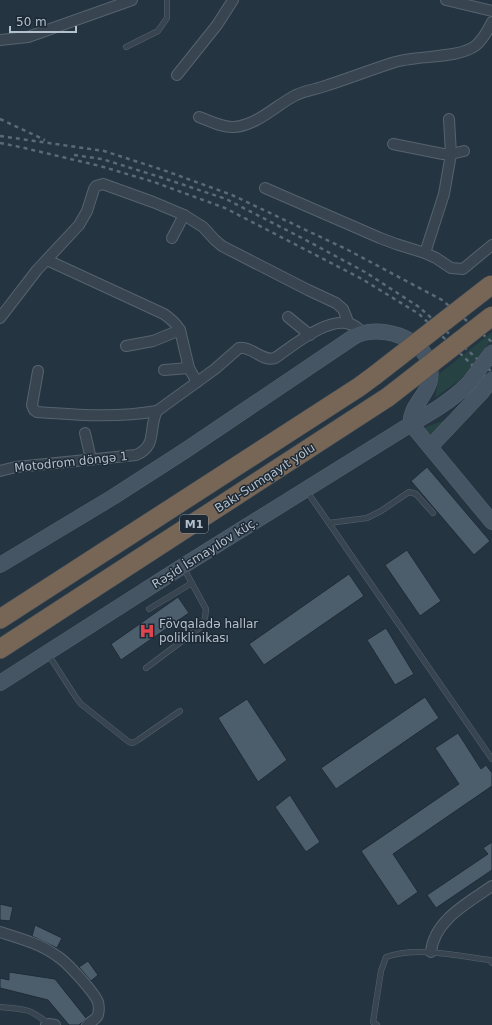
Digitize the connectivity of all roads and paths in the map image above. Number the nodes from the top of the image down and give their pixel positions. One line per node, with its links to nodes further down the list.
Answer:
1 (132, 0): 7 (street)
2 (167, 0): 8 (lane)
3 (233, 0): 9 (street)
4 (446, 0): 5 (street)
5 (492, 11)
6 (492, 22): 10 (street)
7 (0, 40)
8 (126, 47)
9 (177, 75)
10 (199, 117)
11 (449, 119): 14 (street)
12 (393, 144): 14 (street)
13 (464, 151): 14 (street)
14 (451, 154): 19 (street)
15 (265, 188): 19 (street)
16 (184, 215): 17 (street); 20 (street); 25 (street)
17 (172, 238)
18 (492, 245): 19 (street)
19 (425, 253)
20 (47, 260): 24 (street); 26 (street)
21 (491, 284): 52 (highway, M1, bridge)
22 (492, 316): 53 (highway, Bakı-Sumqayıt yolu / M1, bridge)
23 (288, 317): 28 (street)
24 (0, 318)
25 (349, 324): 27 (street); 28 (street)
26 (180, 330): 29 (street); 31 (street)
27 (363, 333): 39 (street); 48 (street)
28 (310, 336): 35 (street)
29 (126, 346)
30 (492, 352): 38 (street, bridge)
31 (189, 368): 32 (street); 35 (street)
32 (164, 370)
33 (38, 371): 37 (street)
34 (492, 379): 36 (street, bridge)
35 (196, 382): 37 (street)
36 (478, 396): 38 (street); 41 (street)
37 (157, 411): 42 (street, Motodrom döngə 1)
38 (426, 416): 39 (street, Rəşid İsmayılov küç.)
39 (411, 424): 41 (street); 44 (street, Rəşid İsmayılov küç.)
40 (85, 433): 42 (street)
41 (430, 447): 46 (street)
42 (91, 459): 43 (street, Motodrom döngə 1)
43 (0, 471)
44 (306, 490): 47 (lane); 49 (street, Rəşid İsmayılov küç.)
45 (433, 512): 47 (lane)
46 (492, 522)
47 (328, 523): 58 (lane)
48 (0, 565)
49 (183, 566): 50 (lane); 54 (street, Rəşid İsmayılov küç.)
50 (192, 582): 51 (lane); 55 (lane)
51 (148, 609)
52 (0, 619)
53 (0, 649)
54 (48, 653): 56 (street, Rəşid İsmayılov küç.); 57 (lane)
55 (146, 668)
56 (0, 683)
57 (180, 711)
58 (492, 759)
59 (492, 886): 61 (street)
60 (0, 932): 65 (street)
61 (431, 952): 62 (lane); 66 (lane)
62 (492, 963)
63 (0, 1007): 64 (lane)
64 (50, 1024)
65 (87, 1025)
66 (377, 1025)

